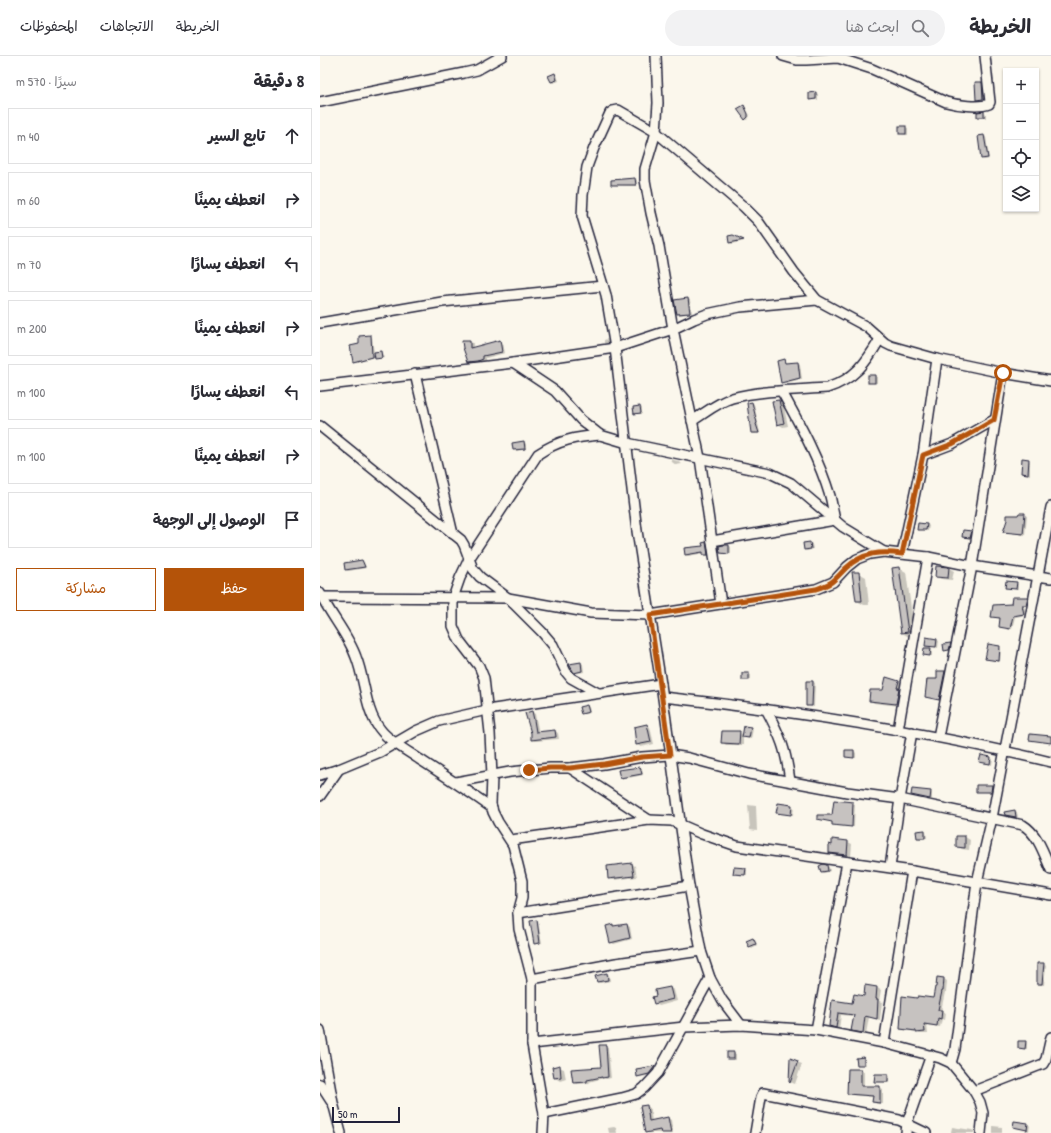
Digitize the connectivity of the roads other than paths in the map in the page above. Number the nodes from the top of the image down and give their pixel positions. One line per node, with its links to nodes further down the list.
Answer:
1 (502, 56): 5 (street)
2 (656, 56): 6 (street)
3 (783, 56): 4 (street)
4 (985, 56)
5 (320, 102)
6 (656, 132): 7 (street); 8 (street); 10 (street)
7 (603, 286): 9 (street); 12 (street)
8 (817, 300): 10 (street); 11 (street)
9 (320, 323)
10 (673, 329): 12 (street); 21 (street)
11 (880, 339): 13 (street); 19 (street)
12 (615, 348): 14 (street); 24 (street)
13 (937, 359): 15 (street); 25 (street)
14 (513, 363): 16 (street); 23 (street)
15 (1003, 373): 17 (street); 20 (street)
16 (415, 374): 18 (street); 29 (street)
17 (1051, 381)
18 (320, 386)
19 (782, 392): 21 (street); 28 (street)
20 (994, 420): 25 (street); 35 (street)
21 (692, 421): 26 (street)
22 (320, 426): 29 (street)
23 (600, 435): 24 (street); 34 (street)
24 (627, 443): 26 (street); 42 (street)
25 (923, 455): 32 (street)
26 (700, 458): 28 (street); 30 (street)
27 (1051, 507): 36 (street)
28 (835, 520): 30 (street); 31 (street)
29 (453, 534): 34 (street)
30 (712, 541): 41 (street)
31 (884, 552): 32 (street); 41 (street)
32 (902, 554): 33 (street)
33 (928, 557): 35 (street); 48 (street)
34 (469, 559): 39 (street); 40 (street)
35 (972, 566): 36 (street); 50 (street)
36 (1037, 577): 37 (street); 52 (street)
37 (1051, 578)
38 (321, 595): 39 (street); 51 (street)
39 (453, 598): 40 (street); 47 (street)
40 (508, 598): 42 (street); 44 (street)
41 (721, 604): 42 (street)
42 (650, 615): 43 (street)
43 (661, 684): 44 (street); 45 (street)
44 (598, 693): 47 (street)
45 (663, 697): 46 (street); 53 (street)
46 (766, 709): 48 (street); 59 (street)
47 (488, 710): 51 (street); 58 (street)
48 (898, 730): 49 (street)
49 (912, 732): 50 (street); 62 (street)
50 (938, 738): 52 (street)
51 (396, 743): 56 (street); 60 (street)
52 (1004, 751): 54 (street); 64 (street)
53 (670, 755): 55 (street); 59 (street); 66 (street)
54 (1051, 762)
55 (570, 768): 58 (street); 65 (street)
56 (339, 769): 57 (street); 61 (street)
57 (320, 775)
58 (492, 776): 60 (street); 63 (street)
59 (790, 781): 62 (street)
60 (456, 782): 63 (street)
61 (320, 796)
62 (900, 800): 64 (street); 69 (street)
63 (492, 808): 67 (street)
64 (992, 818): 70 (street); 72 (street)
65 (648, 820): 66 (street); 67 (street)
66 (680, 824): 68 (street); 73 (street)
67 (511, 840): 75 (street)
68 (847, 862): 69 (street); 82 (street)
69 (890, 868): 71 (street)
70 (1051, 870)
71 (912, 871): 72 (street); 84 (street)
72 (978, 882): 74 (street); 87 (street)
73 (689, 886): 75 (street); 76 (street)
74 (1051, 895)
75 (518, 913): 78 (street)
76 (700, 951): 77 (street); 78 (street)
77 (710, 978): 79 (street); 80 (street)
78 (532, 980): 85 (street)
79 (741, 1025): 80 (street); 82 (street)
80 (684, 1027): 85 (street); 91 (street)
81 (320, 1030): 90 (street)
82 (816, 1030): 84 (street)
83 (1051, 1037): 89 (street)
84 (884, 1043): 86 (street)
85 (532, 1044): 91 (street)
86 (931, 1055): 87 (street); 92 (street)
87 (951, 1063): 89 (street)
88 (320, 1084): 90 (street)
89 (974, 1091): 98 (street)
90 (333, 1104): 93 (street)
91 (544, 1114): 94 (street)
92 (907, 1123): 95 (street); 96 (street); 97 (street)
93 (341, 1133)
94 (543, 1133)
95 (755, 1133)
96 (906, 1133)
97 (926, 1133)
98 (981, 1133)

